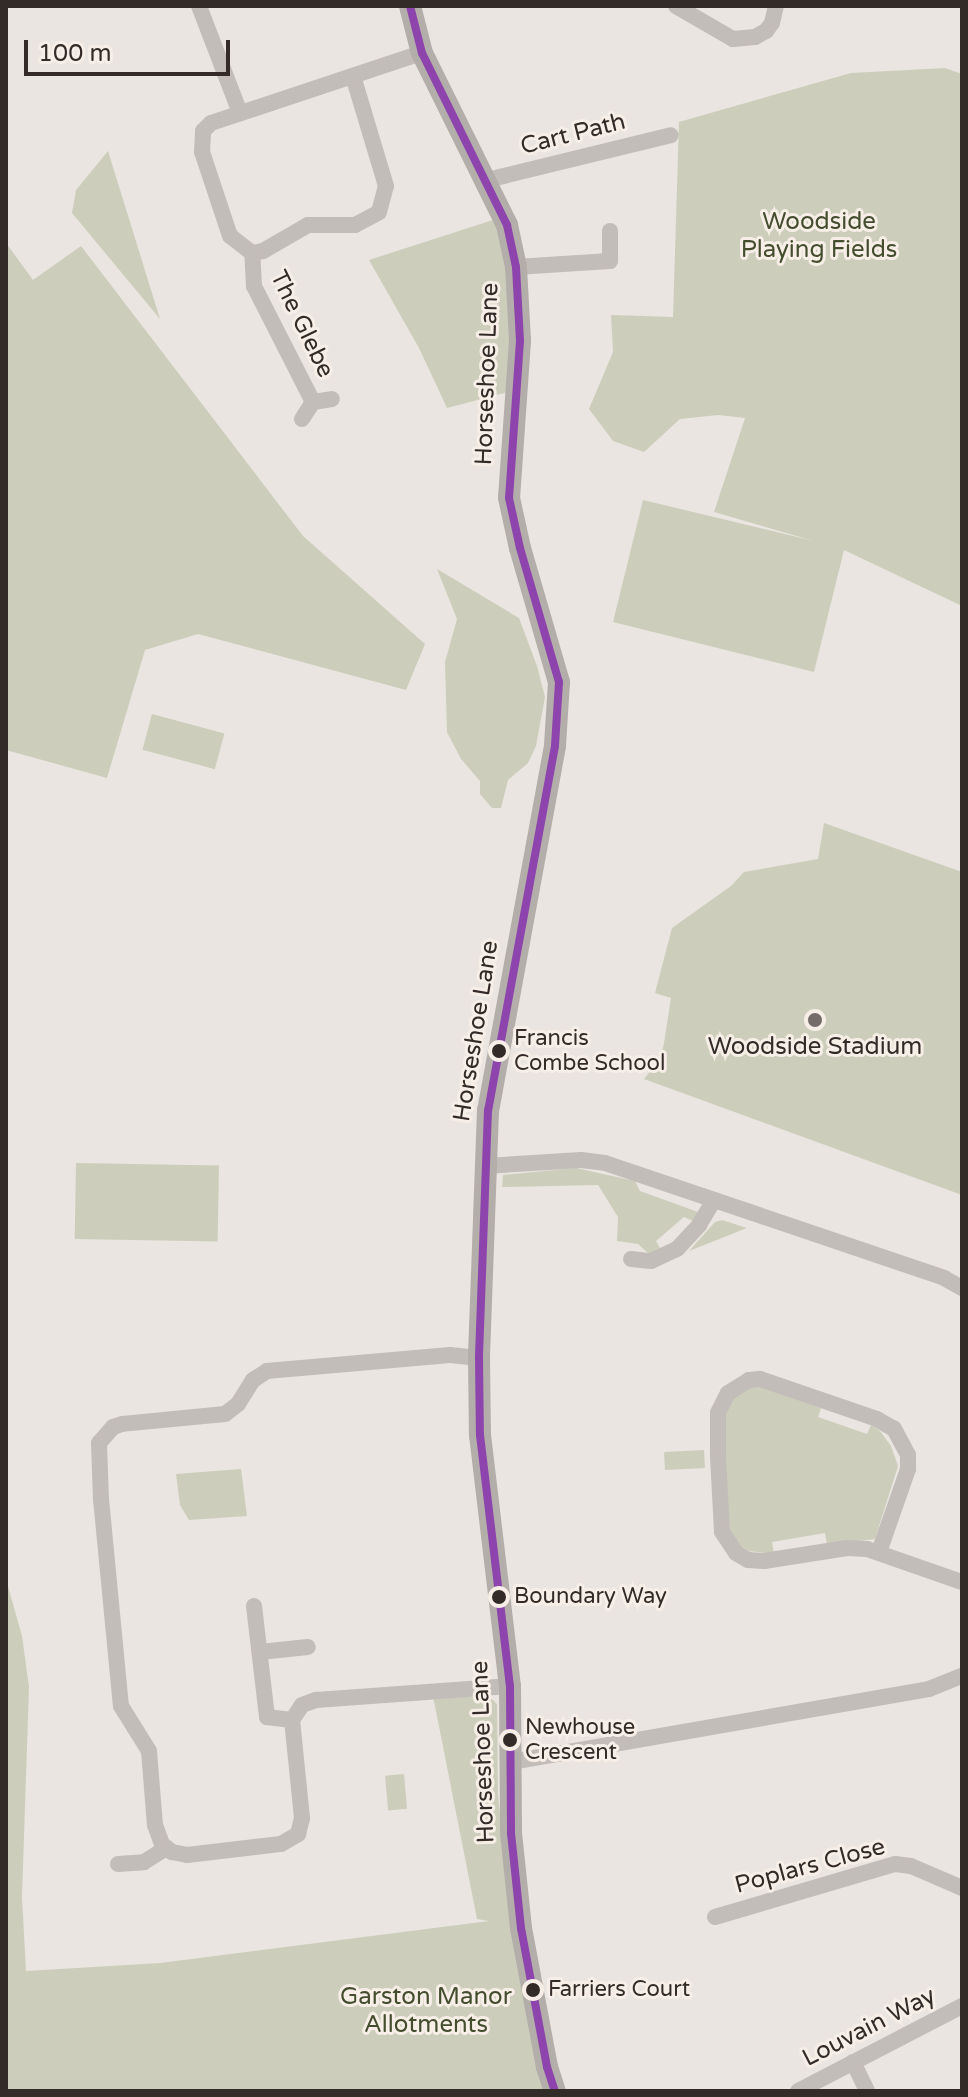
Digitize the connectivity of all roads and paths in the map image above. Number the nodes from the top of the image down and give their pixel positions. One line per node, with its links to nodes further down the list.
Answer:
1 (199, 6): 7 (street)
2 (410, 6): 5 (street, Horseshoe Lane)
3 (676, 6): 4 (street)
4 (776, 6)
5 (422, 53): 6 (street, The Glebe); 9 (street, Horseshoe Lane)
6 (353, 76): 7 (street, The Glebe); 11 (street)
7 (240, 113): 11 (street, The Glebe)
8 (671, 135): 9 (street, Cart Path)
9 (487, 180): 12 (street, Horseshoe Lane)
10 (610, 231): 12 (street)
11 (252, 253): 14 (street, The Glebe)
12 (516, 267): 16 (street, Horseshoe Lane)
13 (332, 399): 14 (street, The Glebe)
14 (313, 402): 15 (street, The Glebe)
15 (302, 419)
16 (485, 1166): 17 (street); 20 (street, Horseshoe Lane)
17 (714, 1200): 18 (street); 19 (street)
18 (631, 1259)
19 (962, 1288)
20 (479, 1358): 27 (street, Horseshoe Lane); 30 (street)
21 (879, 1552): 21 (street); 22 (street)
22 (962, 1582)
23 (254, 1606): 25 (street)
24 (308, 1647): 25 (street)
25 (260, 1652): 28 (street)
26 (962, 1676): 29 (street)
27 (510, 1686): 28 (street); 29 (street, Horseshoe Lane)
28 (292, 1720): 30 (street)
29 (511, 1762): 36 (street, Horseshoe Lane)
30 (166, 1848): 31 (street)
31 (118, 1864)
32 (962, 1888): 33 (street, Poplars Close)
33 (715, 1917)
34 (962, 2006): 35 (street, Louvain Way)
35 (853, 2062): 37 (street, Louvain Way); 38 (street)
36 (555, 2091)
37 (798, 2091)
38 (867, 2091)

